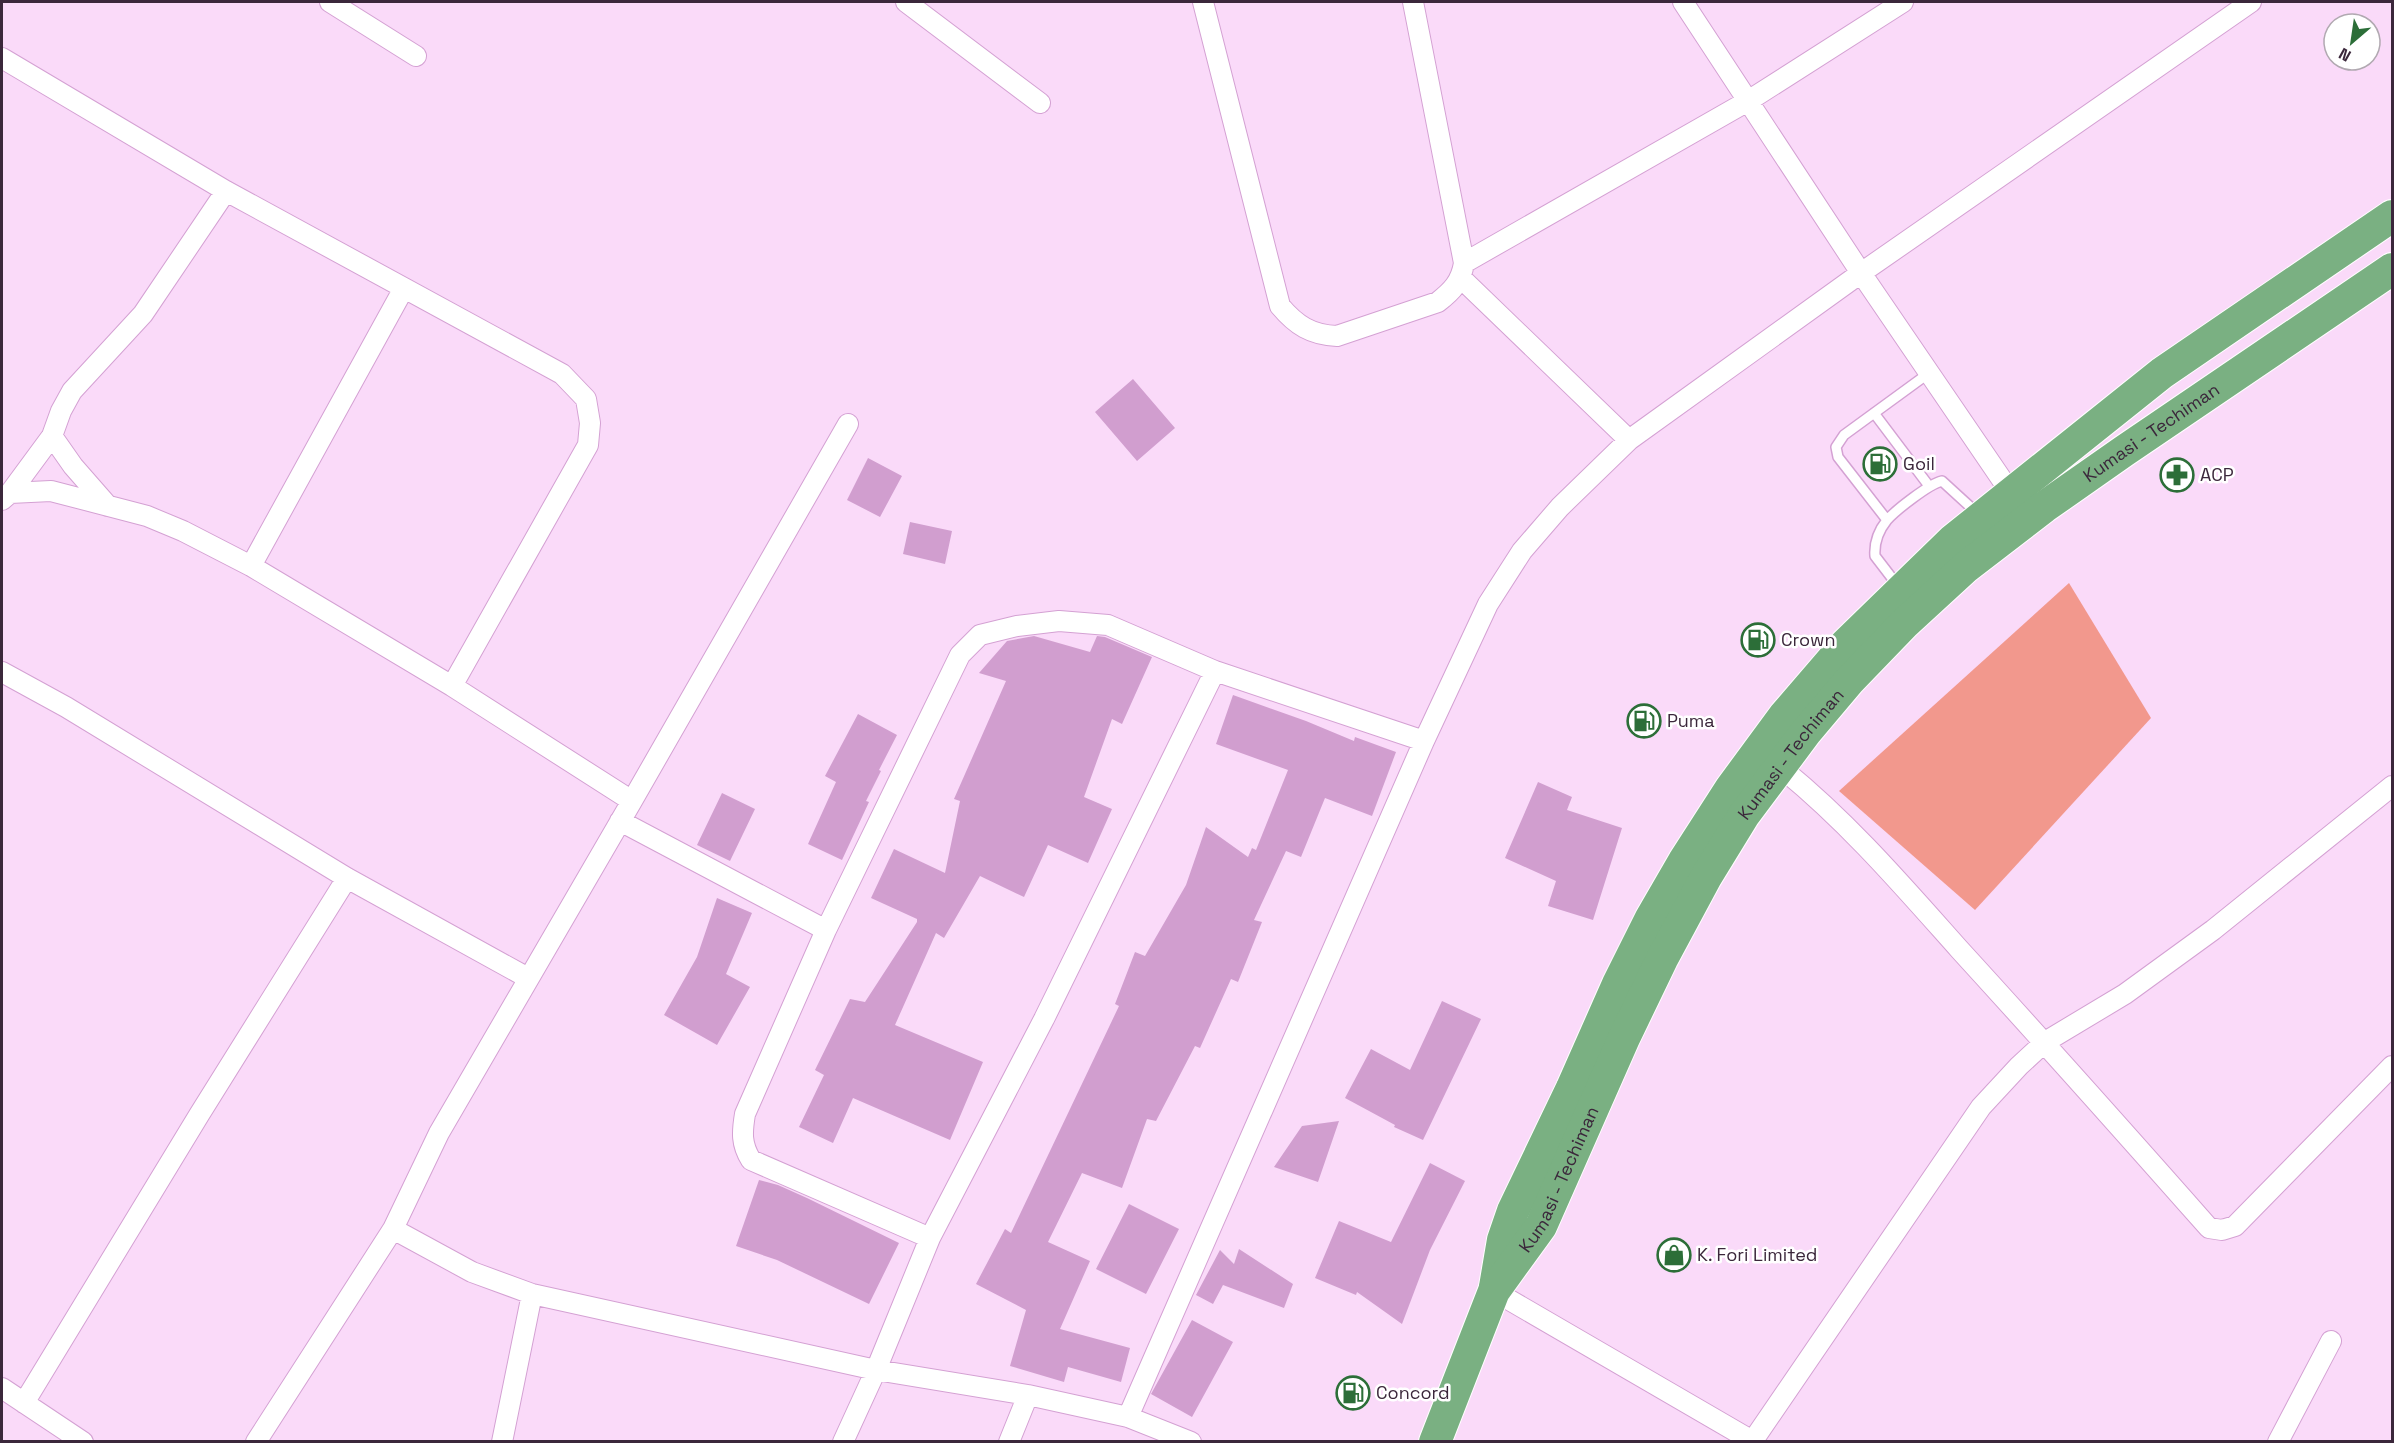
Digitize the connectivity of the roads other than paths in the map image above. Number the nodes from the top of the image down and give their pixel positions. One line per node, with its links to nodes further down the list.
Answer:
1 (330, 2): 8 (street)
2 (906, 2): 11 (street)
3 (1203, 2): 16 (street)
4 (1413, 2): 16 (street)
5 (1683, 2): 10 (street)
6 (1903, 2): 10 (street)
7 (2251, 2): 17 (street)
8 (416, 56)
9 (2, 58): 12 (street)
10 (1749, 101): 16 (street); 17 (street)
11 (1040, 103)
12 (226, 191): 18 (street); 23 (street)
13 (2392, 216): 14 (highway)
14 (2314, 268): 19 (highway); 26 (highway)
15 (2392, 269): 19 (highway, Kumasi - Techiman)
16 (1462, 270): 24 (street)
17 (1861, 273): 20 (street); 24 (street)
18 (404, 288): 31 (street); 35 (street)
19 (2340, 306): 37 (highway, Kumasi - Techiman)
20 (1929, 373): 21 (lane); 26 (street)
21 (1874, 413): 25 (lane); 30 (lane)
22 (848, 424): 39 (street)
23 (52, 436): 27 (street); 28 (street)
24 (1629, 440): 36 (street)
25 (1929, 486): 29 (lane); 30 (lane)
26 (2011, 493): 29 (highway)
27 (6, 496): 28 (street)
28 (108, 506): 31 (street)
29 (1981, 517): 32 (highway)
30 (1887, 520): 32 (lane)
31 (251, 566): 35 (street)
32 (1900, 589): 48 (highway)
33 (1215, 671): 36 (street); 42 (street); 47 (street)
34 (2, 672): 41 (street)
35 (452, 686): 39 (street)
36 (1424, 741): 55 (street)
37 (1780, 767): 44 (street); 48 (highway, Kumasi - Techiman)
38 (2392, 786): 44 (street)
39 (632, 801): 40 (street)
40 (620, 821): 42 (street); 43 (street)
41 (347, 878): 43 (street); 54 (street)
42 (826, 930): 47 (street)
43 (528, 978): 46 (street)
44 (2045, 1042): 45 (street); 56 (street)
45 (2392, 1066)
46 (393, 1229): 49 (street); 58 (street)
47 (930, 1238): 51 (street)
48 (1494, 1291): 56 (street); 63 (highway, Kumasi - Techiman)
49 (532, 1294): 51 (street); 59 (street)
50 (2331, 1341): 64 (street)
51 (876, 1370): 53 (street); 60 (street)
52 (2, 1388): 54 (street)
53 (1028, 1395): 55 (street); 61 (street)
54 (24, 1403): 57 (street)
55 (1128, 1417): 62 (street)
56 (1753, 1441)
57 (83, 1442)
58 (256, 1442)
59 (502, 1442)
60 (843, 1442)
61 (1009, 1442)
62 (1191, 1442)
63 (1435, 1442)
64 (2278, 1442)

